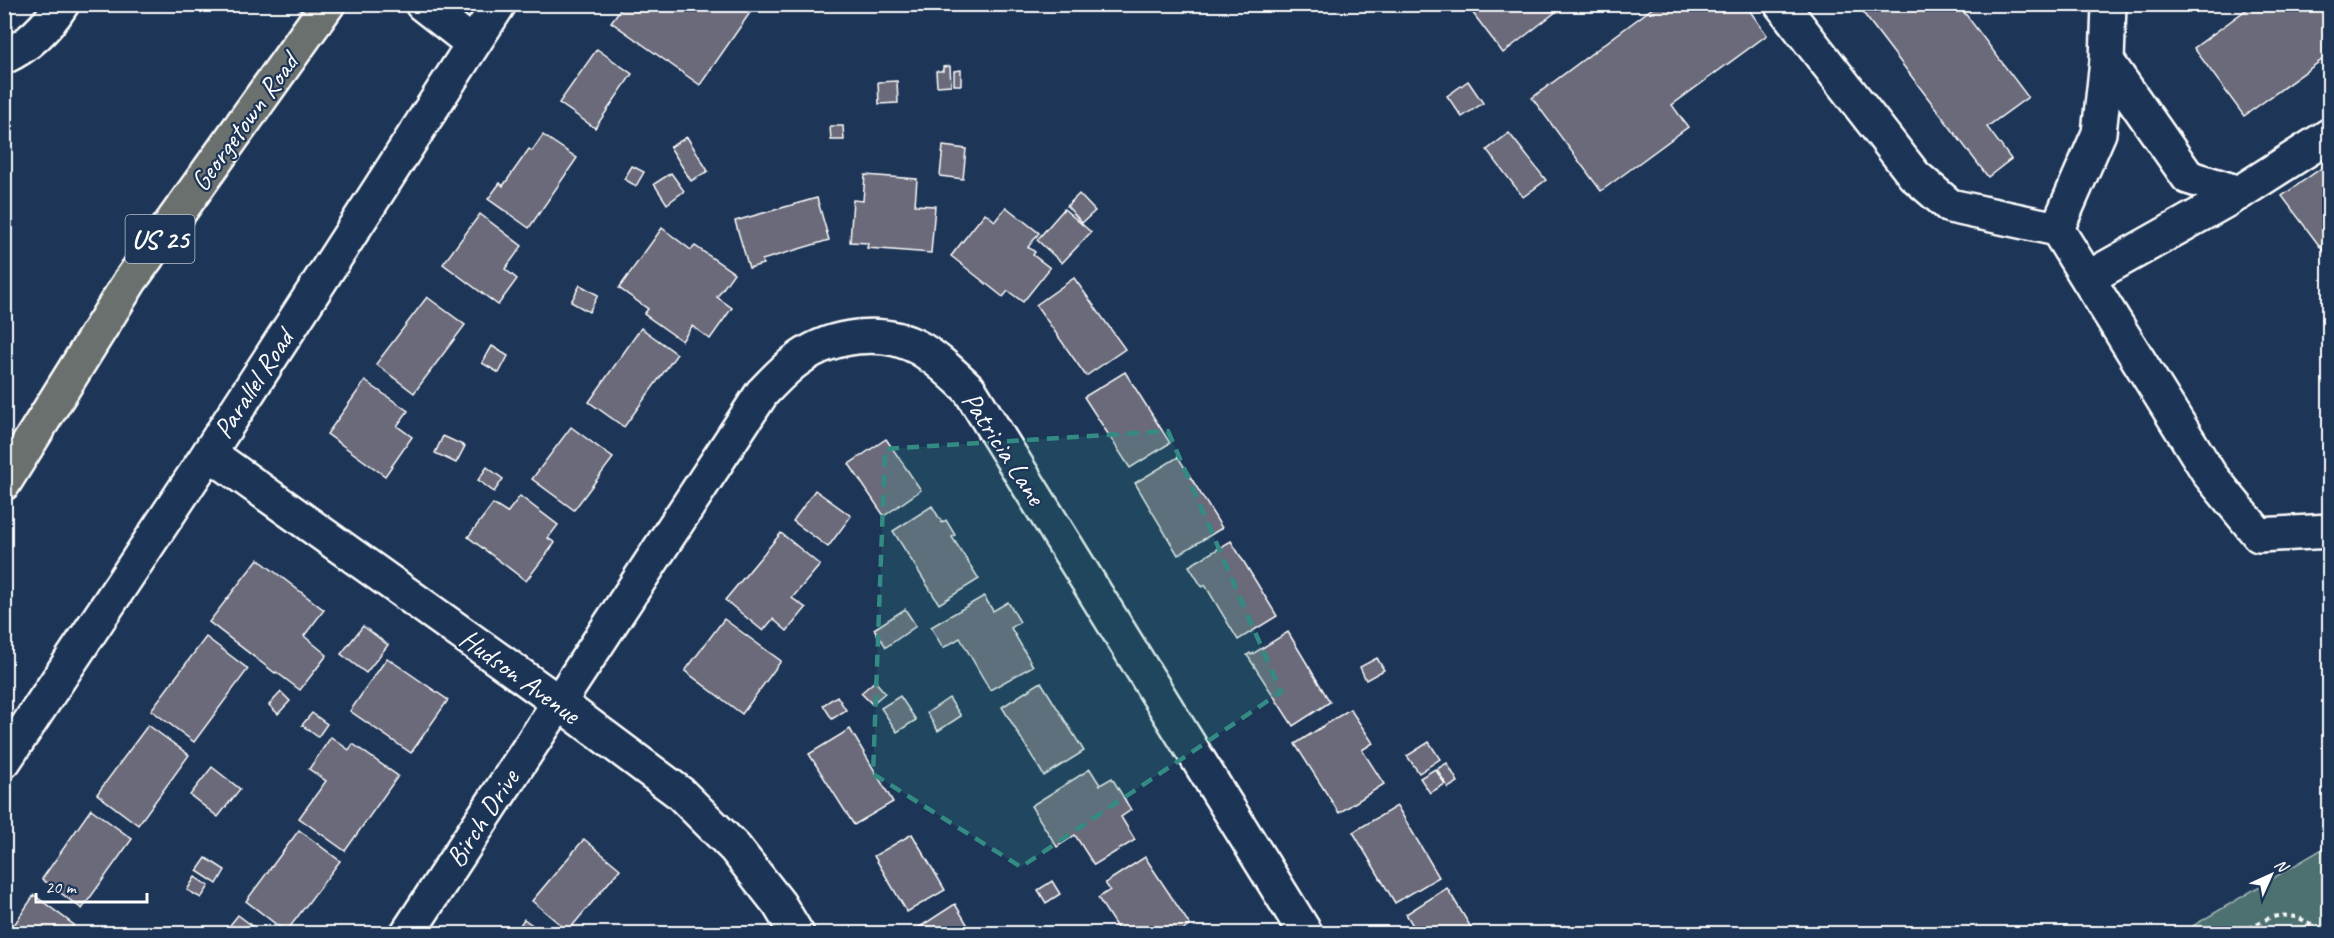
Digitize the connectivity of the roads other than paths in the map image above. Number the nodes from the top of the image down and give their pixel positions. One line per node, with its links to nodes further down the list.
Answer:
1 (62, 4): 8 (street)
2 (328, 4): 15 (main road, Georgetown Road / US 25)
3 (422, 4): 7 (street)
4 (499, 4): 7 (street, Parallel Road)
5 (1781, 4): 12 (street)
6 (2109, 4): 9 (street)
7 (472, 43): 14 (street, Parallel Road)
8 (4, 57)
9 (2107, 61): 11 (street); 12 (street)
10 (2330, 135): 11 (street)
11 (2239, 193): 13 (street)
12 (2056, 229): 13 (street)
13 (2088, 278): 16 (street)
14 (209, 453): 17 (street, Hudson Avenue); 18 (street, Parallel Road)
15 (4, 483)
16 (2330, 531)
17 (558, 702): 19 (street, Birch Drive); 20 (street, Hudson Avenue); 21 (street, Patricia Lane)
18 (4, 761)
19 (407, 933)
20 (797, 933)
21 (1306, 933)

